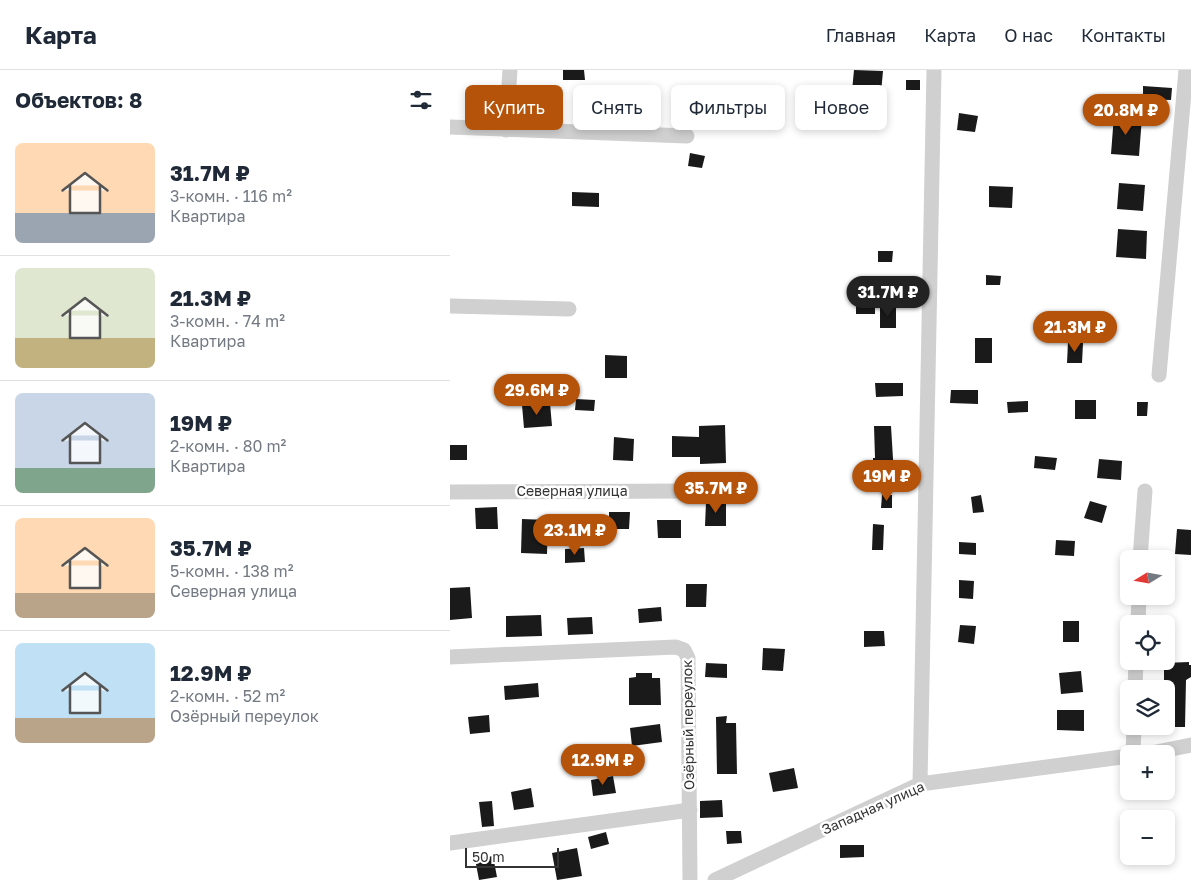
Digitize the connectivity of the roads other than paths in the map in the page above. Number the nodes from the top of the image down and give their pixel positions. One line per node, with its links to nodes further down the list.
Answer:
1 (510, 70): 4 (street)
2 (934, 70): 20 (street)
3 (1186, 70): 11 (street)
4 (509, 85)
5 (450, 127): 6 (street)
6 (465, 128)
7 (506, 130): 8 (street)
8 (687, 136)
9 (450, 306): 10 (street)
10 (569, 310)
11 (1159, 375)
12 (693, 490): 14 (street, Северная улица)
13 (1145, 491): 15 (street)
14 (450, 492)
15 (1141, 550)
16 (450, 657): 21 (street, Озёрный переулок)
17 (1191, 745): 18 (street)
18 (1175, 748)
19 (1120, 757): 20 (street, Западная улица)
20 (920, 784): 23 (street, Западная улица)
21 (690, 810): 22 (street, Озёрный переулок); 24 (street)
22 (450, 843)
23 (734, 876): 25 (street, Западная улица)
24 (690, 880)
25 (715, 880)

